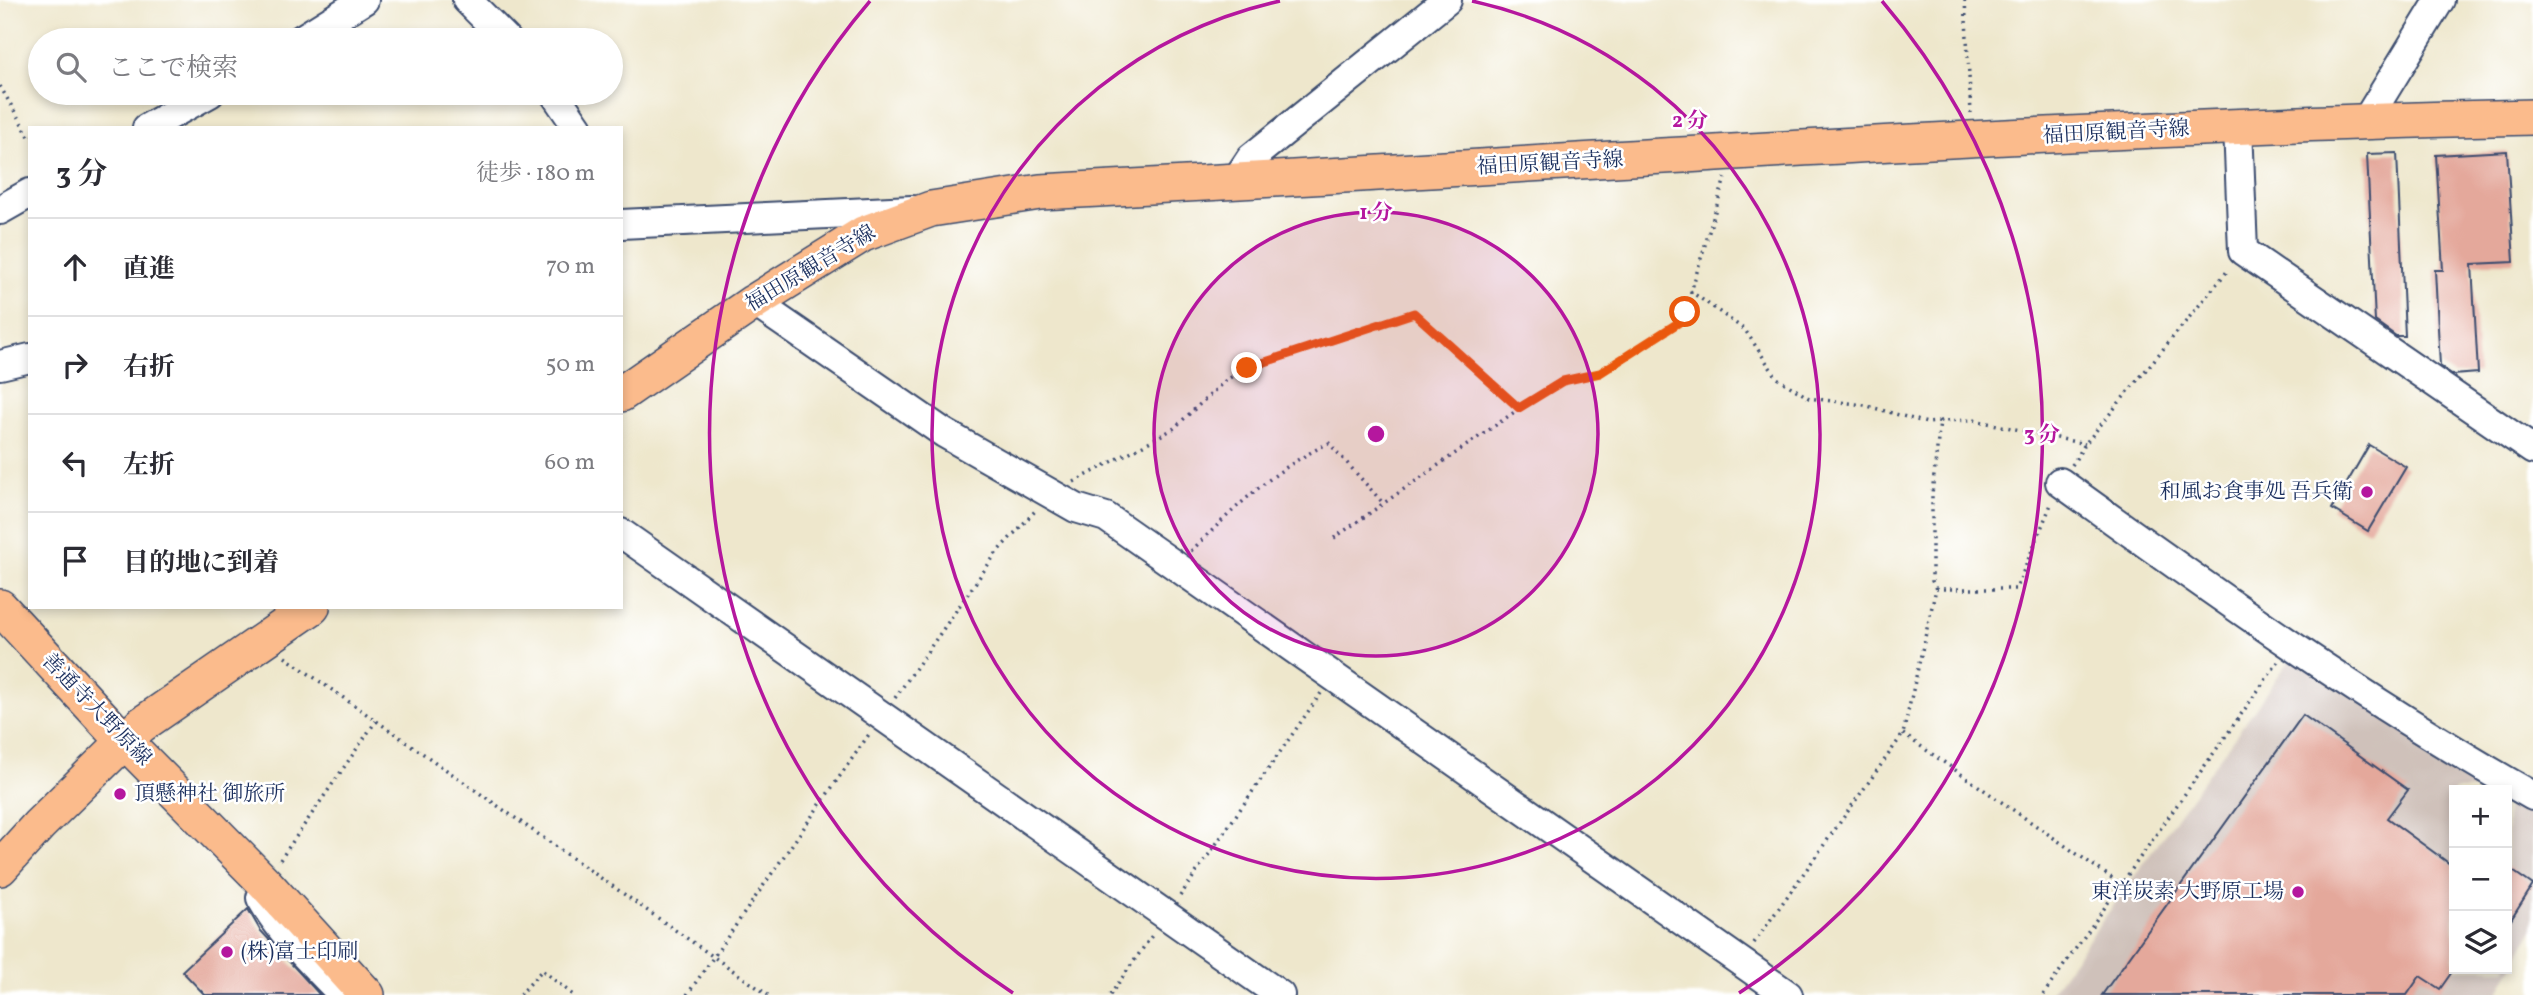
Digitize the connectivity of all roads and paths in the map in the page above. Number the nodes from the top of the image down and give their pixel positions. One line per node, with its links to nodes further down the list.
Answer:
1 (363, 0): 6 (street)
2 (467, 0): 7 (street)
3 (1447, 0): 19 (street)
4 (1965, 0): 17 (path)
5 (2440, 0): 12 (street)
6 (319, 28)
7 (495, 28)
8 (0, 86): 16 (path)
9 (188, 105): 13 (street)
10 (562, 105): 14 (street)
11 (2533, 117): 12 (main road, 福田原観音寺線)
12 (2366, 121): 15 (main road, 福田原観音寺線)
13 (151, 126)
14 (577, 126)
15 (2238, 127): 17 (main road, 福田原観音寺線); 24 (street)
16 (28, 135)
17 (1972, 140): 18 (main road, 福田原観音寺線)
18 (1736, 154): 19 (main road, 福田原観音寺線); 25 (path)
19 (1235, 182): 21 (main road, 福田原観音寺線)
20 (28, 194): 22 (street)
21 (931, 209): 23 (street); 26 (main road, 福田原観音寺線)
22 (0, 210)
23 (625, 215)
24 (2243, 251): 32 (path); 33 (street)
25 (1690, 291): 30 (path); 31 (path)
26 (754, 302): 29 (main road, 福田原観音寺線); 35 (street)
27 (28, 358): 28 (street)
28 (0, 365)
29 (623, 393)
30 (1519, 408): 35 (path); 36 (path)
31 (1940, 421): 32 (path); 40 (path)
32 (2085, 444): 34 (path)
33 (2533, 450)
34 (2060, 482): 40 (path); 43 (street)
35 (1050, 494): 39 (street); 47 (path)
36 (1383, 503): 38 (path); 39 (path)
37 (623, 534): 47 (street)
38 (1334, 538)
39 (1176, 566): 45 (street)
40 (1936, 589): 49 (path)
41 (0, 607): 50 (main road, 善通寺大野原線)
42 (309, 609): 46 (main road)
43 (2289, 646): 51 (street); 55 (path)
44 (275, 650): 46 (street); 48 (path)
45 (1333, 675): 56 (path); 58 (street)
46 (177, 699): 50 (main road)
47 (881, 718): 56 (street); 57 (path)
48 (376, 721): 54 (path); 57 (path)
49 (1903, 734): 55 (path); 58 (path)
50 (124, 741): 52 (main road, 善通寺大野原線); 53 (main road)
51 (2533, 796)
52 (238, 855): 54 (main road, 善通寺大野原線); 59 (street)
53 (0, 869)
54 (264, 883): 60 (main road, 善通寺大野原線)
55 (2122, 885): 68 (path)
56 (1167, 914): 65 (path); 66 (street)
57 (713, 956): 63 (path); 64 (path)
58 (1741, 962): 67 (street)
59 (343, 995)
60 (367, 995)
61 (520, 995): 62 (path)
62 (573, 995)
63 (687, 995)
64 (768, 995)
65 (1110, 995)
66 (1280, 995)
67 (1788, 995)
68 (2043, 995)

